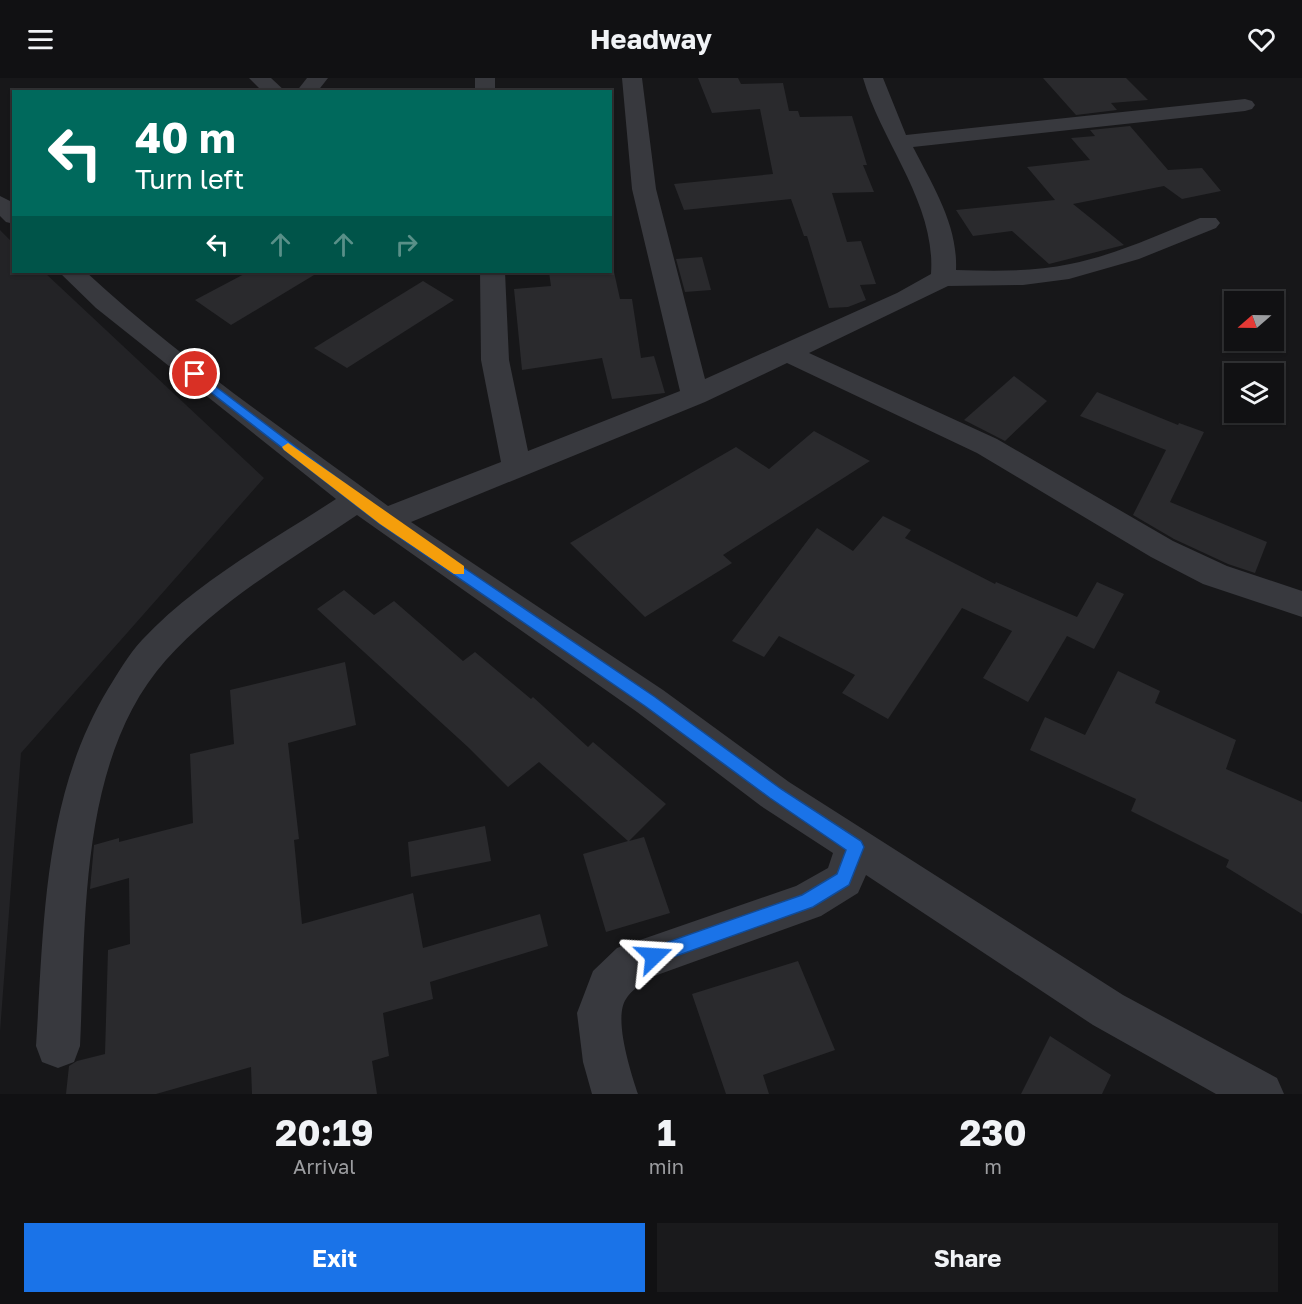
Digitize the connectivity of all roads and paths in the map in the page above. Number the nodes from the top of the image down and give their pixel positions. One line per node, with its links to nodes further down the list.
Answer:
1 (259, 78): 5 (street)
2 (318, 78): 6 (street)
3 (632, 78): 16 (street)
4 (873, 78): 8 (street)
5 (274, 90)
6 (308, 90)
7 (1245, 105): 8 (street)
8 (899, 142): 14 (street)
9 (0, 203): 10 (street)
10 (12, 215)
11 (1208, 223): 14 (street)
12 (73, 273): 18 (street)
13 (492, 273): 17 (street)
14 (943, 278): 15 (street)
15 (787, 353): 16 (street); 19 (street)
16 (695, 395): 17 (street)
17 (517, 468): 18 (street)
18 (371, 510): 20 (street); 21 (street)
19 (1302, 604)
20 (855, 847): 22 (street); 23 (street)
21 (58, 1046)
22 (615, 1094)
23 (1261, 1094)

